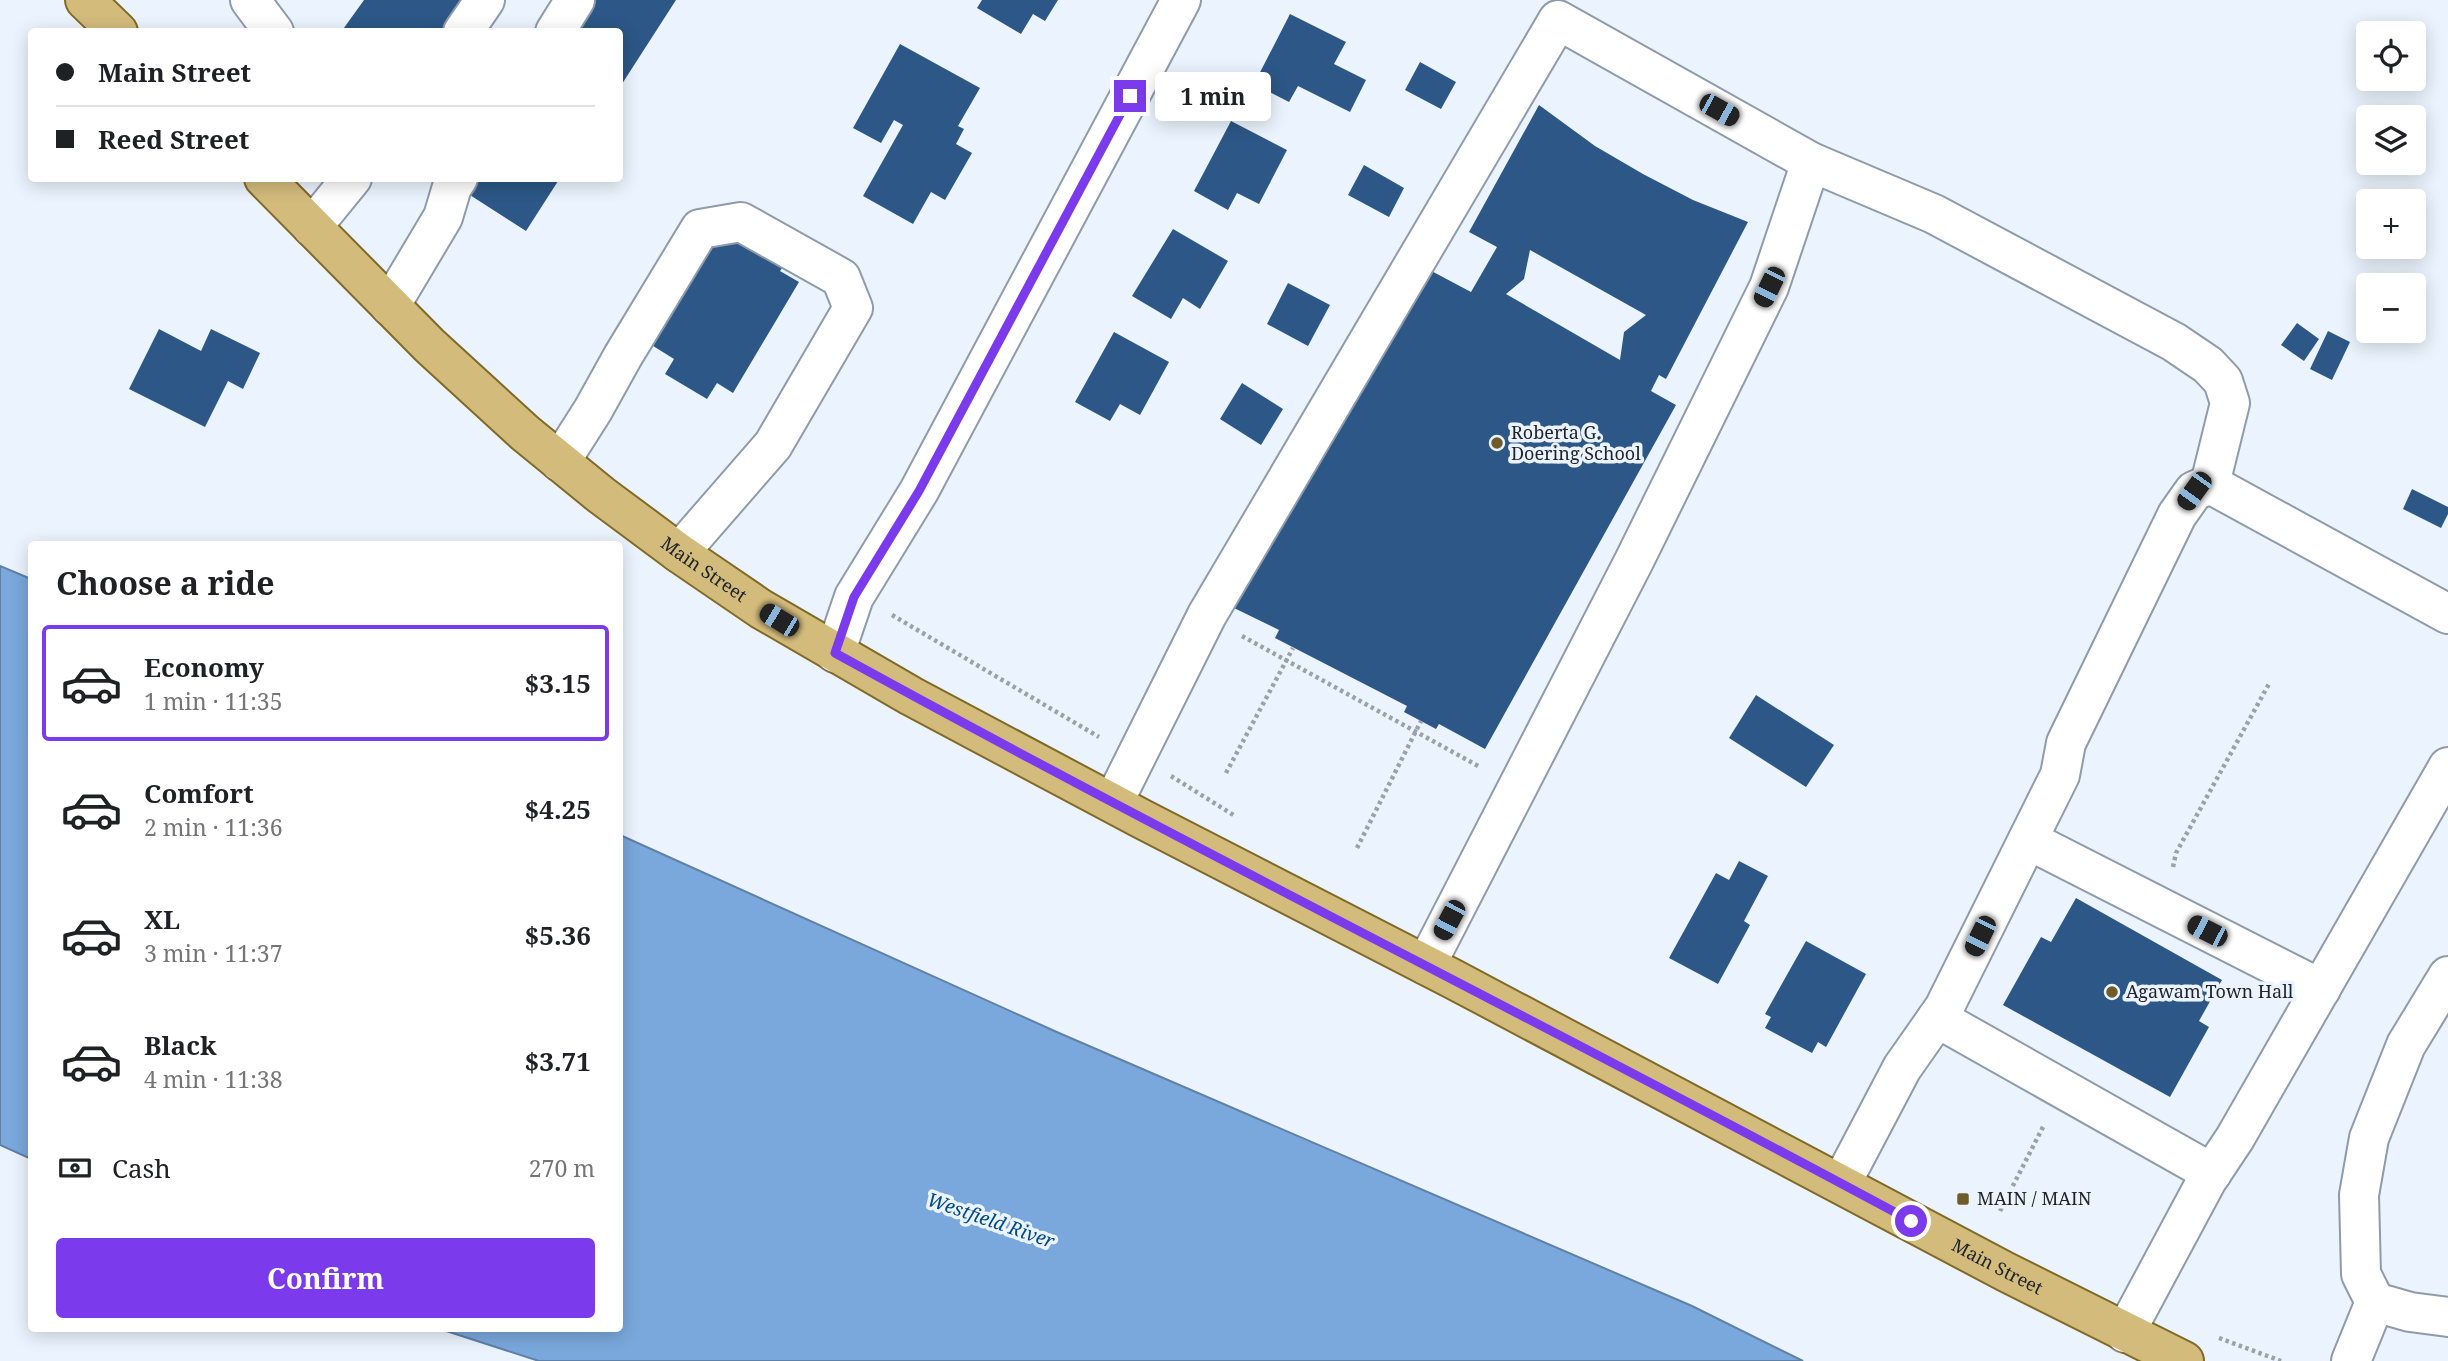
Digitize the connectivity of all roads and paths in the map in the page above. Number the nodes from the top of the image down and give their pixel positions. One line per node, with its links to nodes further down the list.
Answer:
1 (85, 0): 6 (main road)
2 (250, 0): 7 (street)
3 (485, 0): 8 (street)
4 (575, 0): 9 (street)
5 (1181, 0): 19 (street)
6 (114, 28)
7 (271, 28)
8 (466, 28)
9 (558, 28)
10 (1811, 162): 17 (street); 31 (street); 32 (street)
11 (268, 182): 14 (main road, Main Street)
12 (349, 182): 14 (street)
13 (455, 182): 15 (street)
14 (312, 227): 15 (main road, Main Street)
15 (390, 306): 16 (main road, Main Street)
16 (560, 462): 18 (main road, Main Street); 18 (street)
17 (2210, 484): 20 (street); 33 (street)
18 (679, 553): 23 (main road, Main Street)
19 (854, 597): 23 (street); 28 (path)
20 (2448, 614)
21 (1241, 635): 24 (path)
22 (1293, 648): 24 (path)
23 (835, 653): 32 (main road, Main Street)
24 (1286, 661): 27 (path); 30 (path)
25 (2270, 682): 35 (path)
26 (1421, 722): 27 (path)
27 (1416, 732): 31 (path); 34 (path)
28 (1096, 735)
29 (2448, 767): 38 (street)
30 (1226, 774)
31 (1517, 787): 36 (street)
32 (1113, 803): 36 (main road, Main Street)
33 (2028, 840): 35 (street); 39 (street)
34 (1357, 848)
35 (2161, 908): 38 (street)
36 (1426, 965): 42 (main road, Main Street)
37 (2448, 976): 44 (street)
38 (2321, 989): 41 (street)
39 (1937, 1018): 41 (street); 42 (street)
40 (2049, 1115): 43 (path)
41 (2212, 1173): 46 (street)
42 (1841, 1184): 46 (main road, Main Street)
43 (2000, 1211)
44 (2375, 1302): 45 (street); 48 (street)
45 (2448, 1317)
46 (2125, 1333): 47 (main road, Main Street)
47 (2184, 1361)
48 (2351, 1361)

